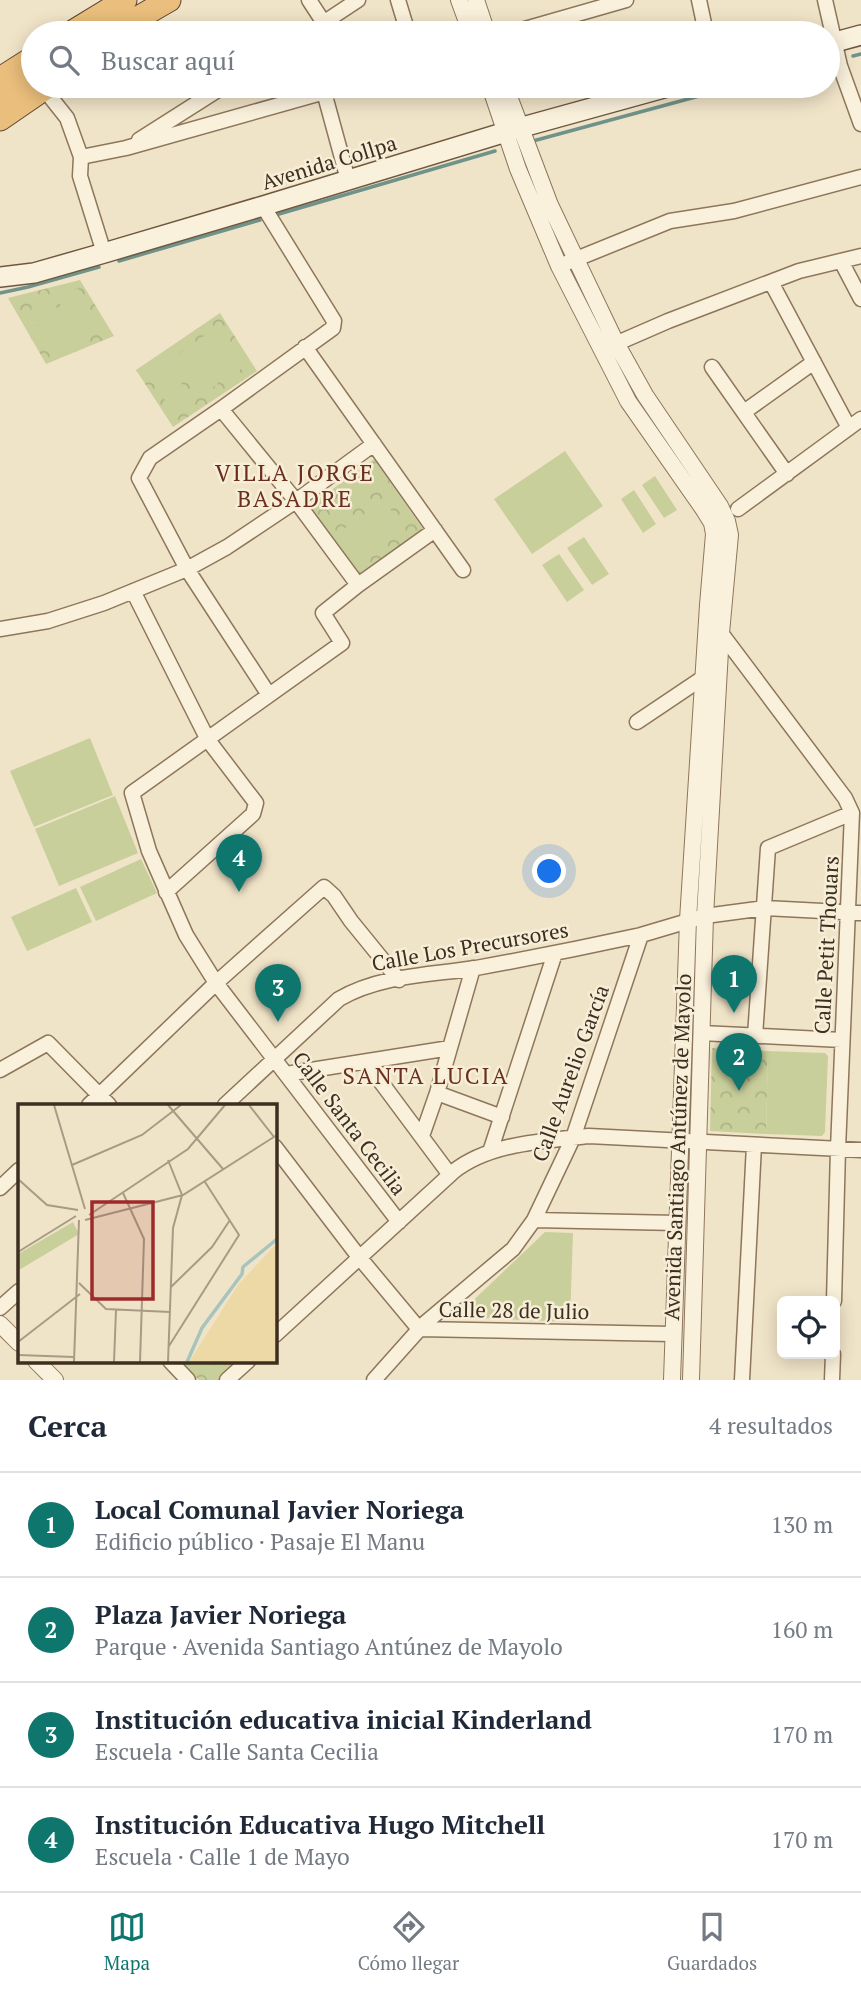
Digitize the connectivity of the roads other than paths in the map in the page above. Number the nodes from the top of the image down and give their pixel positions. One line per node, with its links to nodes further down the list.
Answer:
1 (125, 0): 12 (highway)
2 (132, 0): 13 (highway)
3 (170, 0): 14 (highway); 15 (highway)
4 (309, 0): 16 (street)
5 (358, 0): 17 (street)
6 (398, 0): 18 (street)
7 (459, 0): 19 (street)
8 (476, 0): 20 (street)
9 (626, 0): 21 (street)
10 (699, 0): 22 (street)
11 (825, 0): 23 (street)
12 (91, 21)
13 (105, 21)
14 (133, 21)
15 (140, 21)
16 (323, 21)
17 (327, 21)
18 (404, 21)
19 (467, 21)
20 (483, 21)
21 (553, 21)
22 (703, 21)
23 (828, 21)
24 (861, 36): 25 (main road)
25 (840, 41)
26 (840, 66): 36 (street)
27 (21, 90): 35 (highway)
28 (42, 98): 39 (street)
29 (205, 98): 38 (street)
30 (303, 98): 38 (street)
31 (326, 98): 41 (street)
32 (496, 98): 37 (street)
33 (507, 98): 37 (street)
34 (628, 98): 37 (main road, Avenida Collpa)
35 (0, 119)
36 (861, 124)
37 (513, 130): 41 (main road, Avenida Collpa); 45 (street); 47 (street)
38 (126, 148): 39 (street)
39 (81, 157): 43 (street)
40 (861, 177): 45 (street)
41 (348, 180): 42 (main road, Avenida Collpa)
42 (263, 206): 43 (main road, Avenida Collpa); 52 (street)
43 (104, 253): 48 (main road, Avenida Collpa)
44 (861, 256): 46 (street)
45 (574, 259): 47 (street); 51 (street)
46 (841, 261): 49 (street); 50 (street)
47 (559, 266): 51 (street)
48 (0, 277)
49 (771, 282): 51 (street); 53 (street)
50 (861, 299)
51 (608, 346): 68 (street, Avenida Santiago Antúnez de Mayolo); 70 (street, Avenida Santiago Antúnez de Mayolo)
52 (305, 347): 55 (street); 58 (street)
53 (814, 362): 56 (street); 57 (street)
54 (712, 367): 56 (street)
55 (221, 409): 60 (street); 63 (street)
56 (744, 412): 59 (street)
57 (855, 423): 59 (street)
58 (374, 444): 60 (street); 62 (street)
59 (786, 474): 61 (street)
60 (296, 501): 63 (street); 65 (street)
61 (738, 509)
62 (435, 530): 64 (street); 65 (street)
63 (187, 569): 66 (street); 71 (street)
64 (463, 570)
65 (358, 585): 71 (street)
66 (134, 591): 67 (street); 73 (street)
67 (0, 629)
68 (721, 633): 69 (street, Avenida Santiago Antúnez de Mayolo); 74 (street)
69 (719, 668): 70 (street); 78 (street, Avenida Santiago Antúnez de Mayolo)
70 (704, 677): 72 (street); 79 (street, Avenida Santiago Antúnez de Mayolo)
71 (269, 695): 73 (street)
72 (637, 722)
73 (208, 740): 75 (street, Calle Santa Cecilia); 75 (street)
74 (852, 813): 76 (street); 77 (street, Calle Petit Thouars)
75 (166, 892): 84 (street, Calle Santa Cecilia)
76 (765, 908): 77 (street); 78 (street); 86 (street)
77 (855, 912): 87 (street, Calle Petit Thouars)
78 (705, 916): 79 (street); 85 (street, Avenida Santiago Antúnez de Mayolo)
79 (688, 920): 80 (street); 99 (street, Avenida Santiago Antúnez de Mayolo)
80 (641, 935): 81 (street, Calle Los Precursores); 98 (street, Calle Aurelio García)
81 (555, 953): 82 (street, Calle Los Precursores); 96 (street)
82 (473, 968): 83 (street, Calle Los Precursores); 88 (street)
83 (399, 980): 84 (street); 89 (street, Calle Los Precursores)
84 (216, 983): 89 (street, Calle Santa Cecilia); 94 (street)
85 (701, 1033): 86 (street); 100 (street, Avenida Santiago Antúnez de Mayolo)
86 (755, 1036): 87 (street)
87 (842, 1040): 103 (street, Calle Petit Thouars)
88 (450, 1048): 90 (street); 93 (street)
89 (275, 1059): 92 (street, Calle Santa Cecilia); 95 (street, Calle Los Precursores)
90 (366, 1062): 92 (street); 97 (street)
91 (0, 1070): 94 (street)
92 (286, 1074): 110 (street, Calle Santa Cecilia)
93 (437, 1093): 96 (street); 97 (street)
94 (99, 1102)
95 (234, 1102)
96 (502, 1117): 105 (street)
97 (422, 1136): 107 (street)
98 (573, 1138): 99 (street); 105 (street); 109 (street, Calle Aurelio García)
99 (680, 1142): 100 (street); 111 (street, Avenida Santiago Antúnez de Mayolo)
100 (698, 1143): 101 (street); 130 (street, Avenida Santiago Antúnez de Mayolo)
101 (754, 1145): 103 (street); 131 (street)
102 (276, 1148): 112 (street, Calle 28 de Julio)
103 (838, 1149): 104 (street); 114 (street, Calle Petit Thouars)
104 (861, 1150)
105 (491, 1152): 107 (street)
106 (18, 1171): 108 (street)
107 (450, 1175): 110 (street)
108 (0, 1188)
109 (534, 1220): 111 (street); 118 (street, Calle Aurelio García)
110 (399, 1222): 112 (street)
111 (677, 1223): 119 (street, Avenida Santiago Antúnez de Mayolo)
112 (359, 1257): 117 (street); 118 (street, Calle 28 de Julio)
113 (18, 1292): 115 (street)
114 (834, 1296)
115 (0, 1308)
116 (0, 1324): 120 (street)
117 (277, 1327)
118 (419, 1329): 119 (street, Calle 28 de Julio); 128 (street, Calle Aurelio García)
119 (672, 1334): 129 (street, Avenida Santiago Antúnez de Mayolo)
120 (18, 1342)
121 (833, 1359): 132 (street)
122 (38, 1363): 125 (street)
123 (172, 1363): 126 (street)
124 (245, 1363): 127 (street)
125 (55, 1380)
126 (188, 1380)
127 (227, 1380)
128 (374, 1380)
129 (672, 1380)
130 (691, 1380)
131 (742, 1380)
132 (832, 1380)

